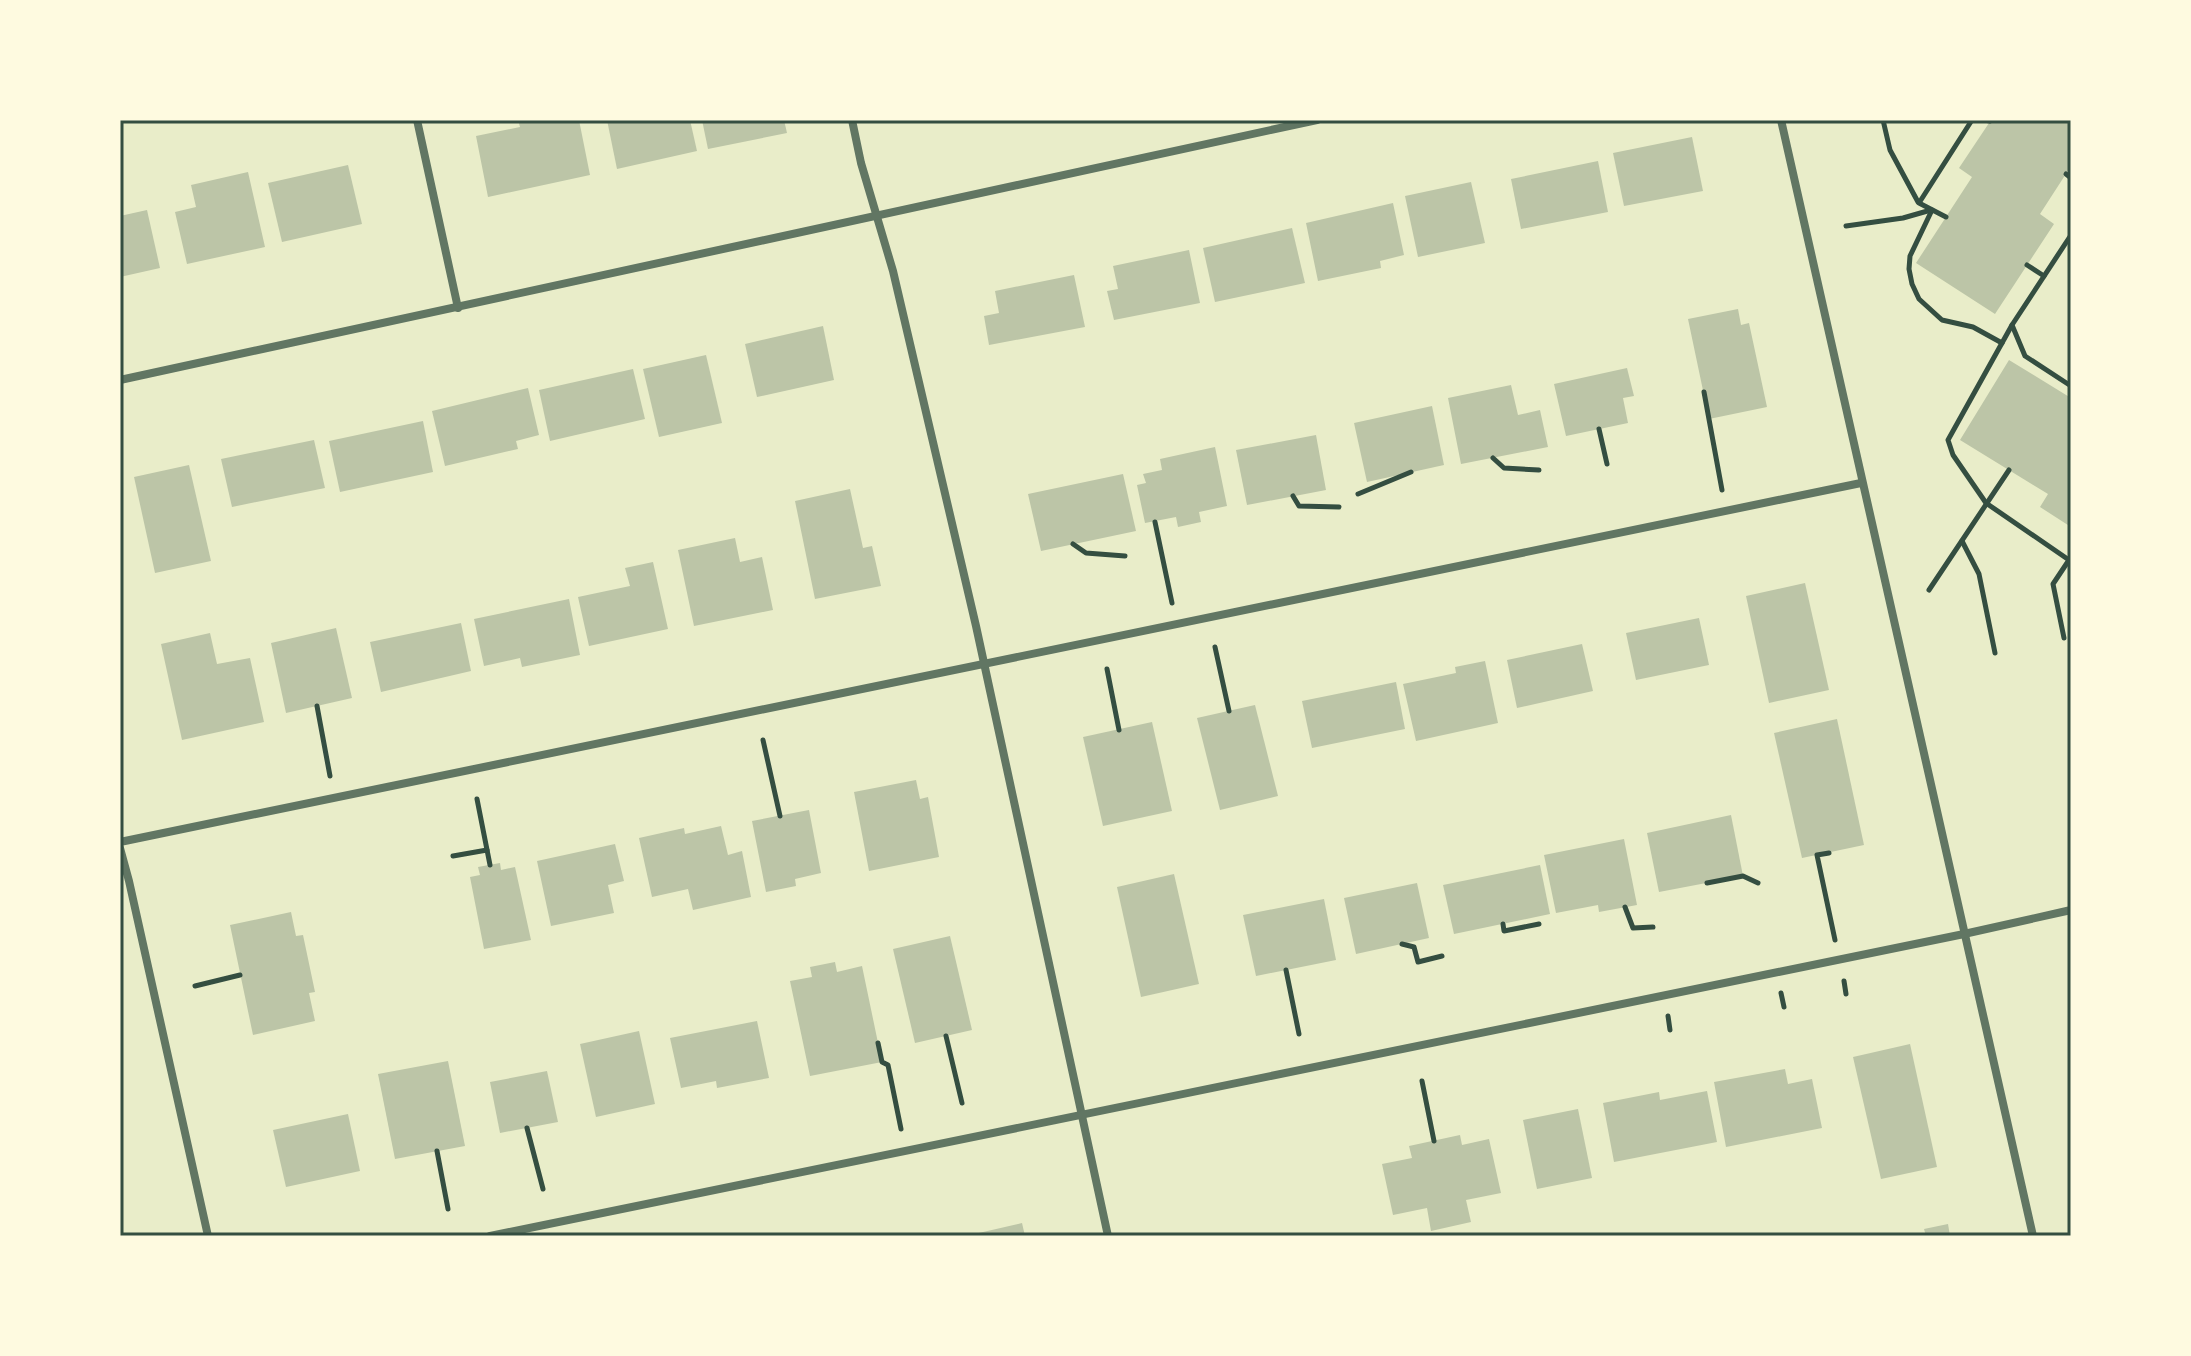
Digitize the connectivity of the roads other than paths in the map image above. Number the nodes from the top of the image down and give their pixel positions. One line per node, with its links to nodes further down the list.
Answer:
1 (417, 120): 6 (street)
2 (852, 120): 5 (street)
3 (1781, 120): 8 (street)
4 (1312, 121): 5 (street)
5 (877, 216): 6 (street); 9 (street)
6 (458, 308): 7 (street)
7 (120, 380)
8 (1861, 483): 9 (street); 13 (street)
9 (984, 665): 10 (street); 14 (street)
10 (120, 842)
11 (120, 848): 15 (street)
12 (2071, 910): 13 (street)
13 (1964, 934): 14 (street); 18 (street)
14 (1081, 1114): 16 (street); 17 (street)
15 (208, 1236)
16 (490, 1236)
17 (1108, 1236)
18 (2033, 1236)

